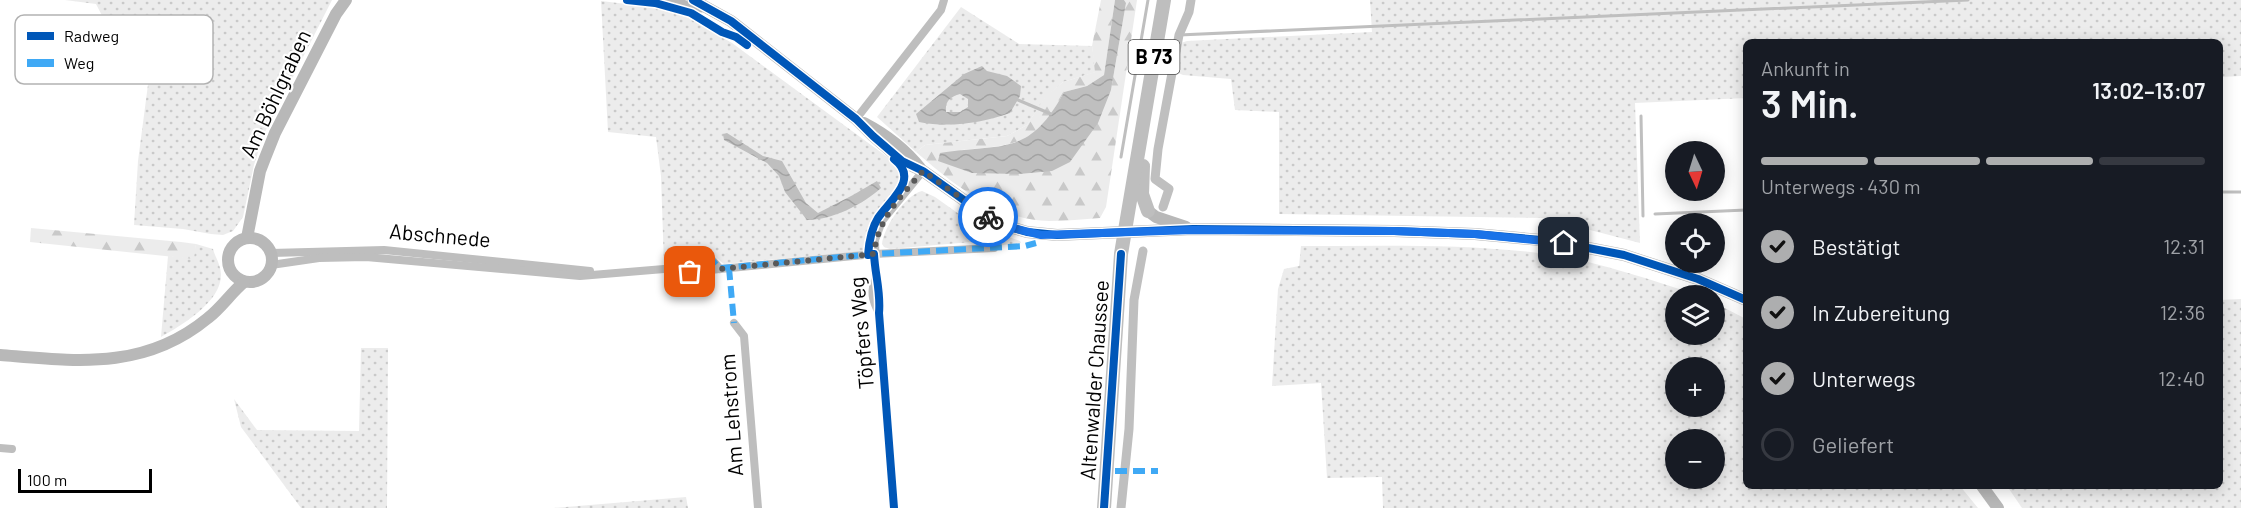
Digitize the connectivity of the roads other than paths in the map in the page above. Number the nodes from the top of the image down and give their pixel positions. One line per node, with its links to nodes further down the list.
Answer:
1 (340, 0): 7 (street, Am Böhlgraben)
2 (346, 0): 7 (street, Am Böhlgraben)
3 (660, 0): 6 (street)
4 (944, 0): 9 (street)
5 (1164, 0): 8 (main road, Altenwalder Chaussee / B 73)
6 (698, 3): 9 (street)
7 (336, 14): 11 (street, Am Böhlgraben)
8 (1143, 117): 12 (main road, Altenwalder Chaussee / B 73); 14 (main road, Altenwalder Chaussee / B 73)
9 (856, 119): 10 (street)
10 (923, 171): 14 (street); 18 (street, Töpfers Weg)
11 (256, 193): 15 (street, Am Böhlgraben); 16 (street, Am Böhlgraben)
12 (1148, 211): 13 (street)
13 (1193, 230): 14 (street); 26 (street)
14 (1124, 231): 35 (main road, Altenwalder Chaussee / B 73)
15 (247, 238): 16 (street); 24 (street)
16 (262, 242): 19 (street)
17 (994, 248): 18 (street)
18 (874, 254): 21 (street); 34 (street, Töpfers Weg)
19 (271, 259): 20 (street, Abschnede); 25 (street)
20 (664, 269)
21 (720, 269): 22 (street); 22 (street)
22 (702, 270): 23 (street)
23 (678, 273)
24 (232, 274): 25 (street); 28 (street)
25 (244, 282): 28 (street)
26 (1743, 299)
27 (734, 323): 33 (street, Am Lehstrom)
28 (195, 327): 29 (street)
29 (0, 355)
30 (0, 448): 31 (street)
31 (12, 449)
32 (1984, 489): 36 (street)
33 (758, 508)
34 (894, 508)
35 (1104, 508)
36 (1998, 508)

